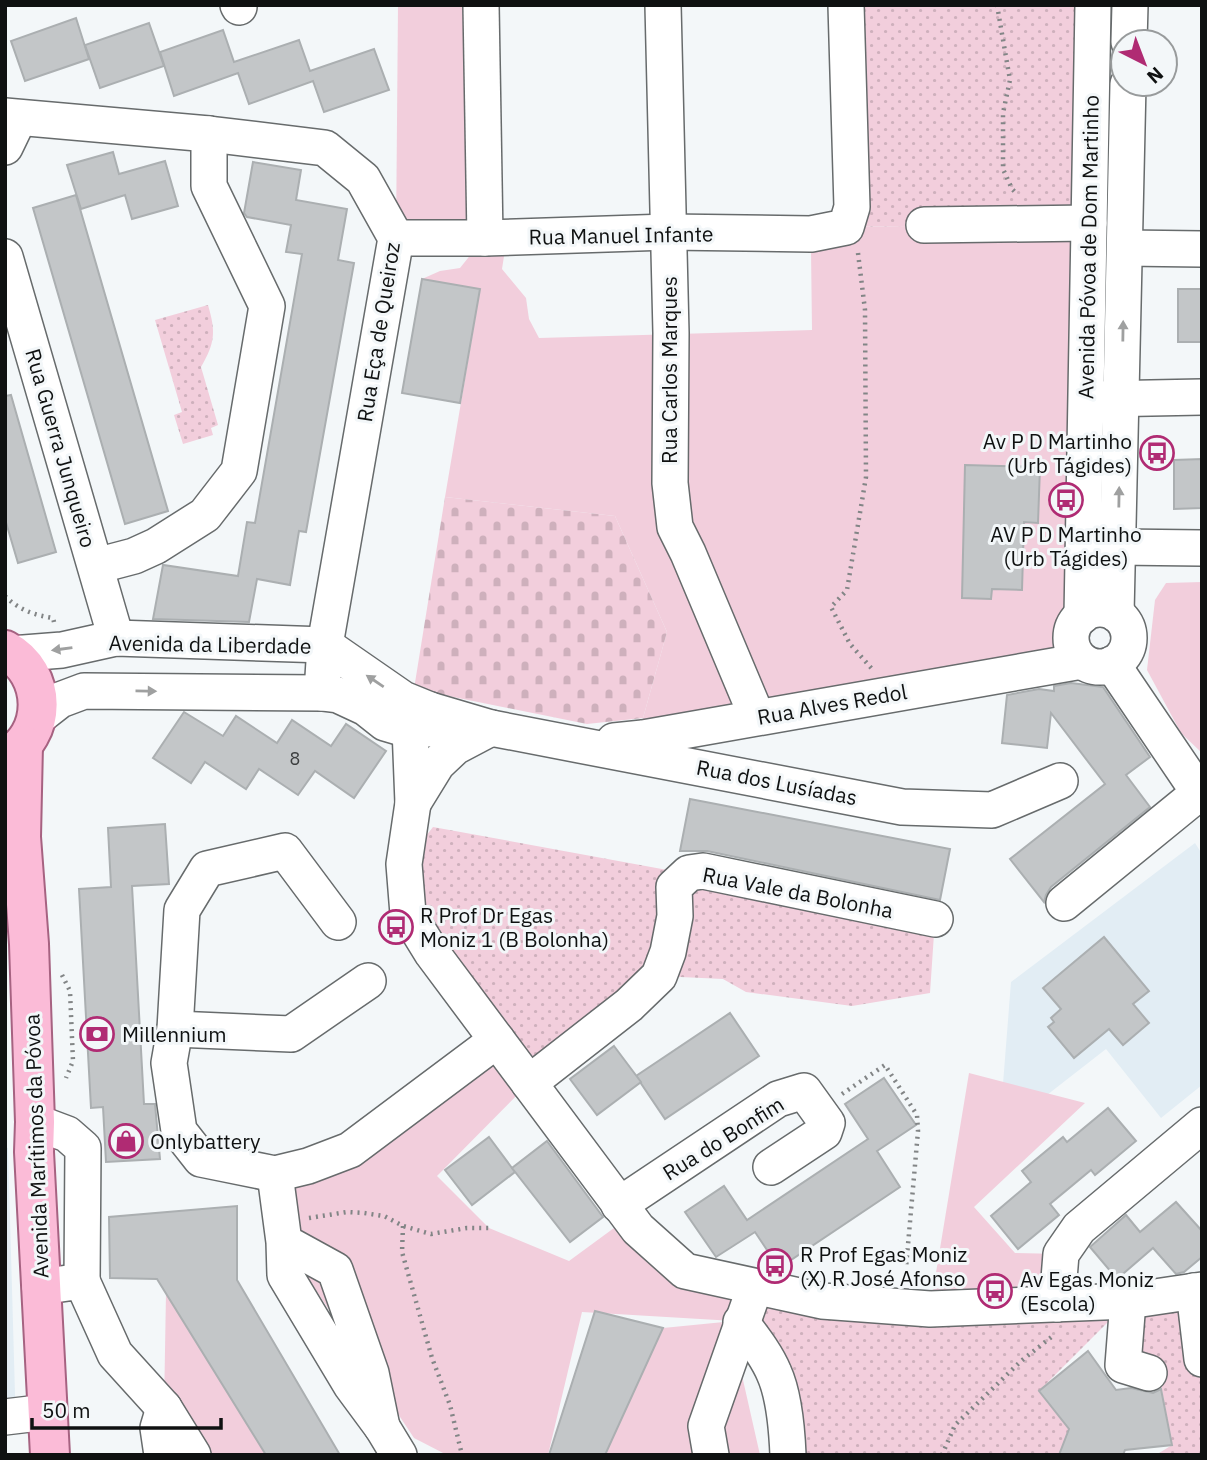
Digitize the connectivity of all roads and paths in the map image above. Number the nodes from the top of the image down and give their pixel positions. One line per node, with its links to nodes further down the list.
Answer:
1 (481, 5): 17 (street)
2 (663, 5): 15 (street, Rua Carlos Marques)
3 (846, 5): 11 (street)
4 (997, 5): 12 (path)
5 (1093, 5): 13 (street, Avenida Póvoa de Dom Martinho)
6 (1130, 5): 7 (street)
7 (1129, 28)
8 (1128, 98): 18 (street, Avenida Póvoa de Dom Martinho)
9 (10, 127): 10 (street, Rua Eça de Queiroz)
10 (209, 134): 16 (street, Rua Eça de Queiroz); 26 (street)
11 (849, 217): 15 (street, Rua Manuel Infante); 36 (path)
12 (1053, 223): 13 (street); 14 (street)
13 (1089, 223): 22 (street, Avenida Póvoa de Dom Martinho)
14 (924, 225)
15 (667, 232): 17 (street, Rua Manuel Infante); 37 (street, Rua Carlos Marques)
16 (396, 238): 17 (street, Rua Manuel Infante); 32 (street, Rua Eça de Queiroz)
17 (485, 238)
18 (1125, 248): 19 (street); 23 (street, Avenida Póvoa de Dom Martinho, one-way to 18)
19 (1202, 249)
20 (5, 257): 26 (street, Rua Guerra Junqueiro)
21 (1202, 397): 23 (street)
22 (1085, 399): 23 (street); 29 (street, Avenida Póvoa de Dom Martinho)
23 (1121, 399): 24 (street, Avenida Póvoa de Dom Martinho, one-way to 23)
24 (1117, 547): 25 (street); 28 (street, Avenida Póvoa de Dom Martinho)
25 (1202, 548)
26 (96, 566): 31 (street, Rua Guerra Junqueiro)
27 (5, 596): 30 (path)
28 (1116, 614): 29 (street); 34 (street)
29 (1082, 616): 34 (street)
30 (53, 618)
31 (116, 638): 32 (street, Avenida da Liberdade); 33 (street, Avenida da Liberdade, one-way to 33)
32 (326, 645): 35 (street, Rua Eça de Queiroz); 38 (street, Rua dos Lusíadas, one-way to 32)
33 (8, 652): 40 (main road, Avenida Marítimos da Póvoa)
34 (1097, 662): 36 (street, Rua Alves Redol); 44 (street)
35 (322, 693): 38 (street); 40 (street, one-way to 35)
36 (895, 693): 37 (street, Rua Alves Redol)
37 (757, 717): 41 (street, Rua Alves Redol)
38 (415, 722): 39 (street, Rua dos Lusíadas); 42 (street); 45 (street)
39 (491, 728): 41 (street, Rua dos Lusíadas); 42 (street)
40 (22, 740): 46 (main road, Avenida Marítimos da Póvoa)
41 (583, 744): 43 (street, Rua dos Lusíadas)
42 (438, 764): 45 (street)
43 (1060, 781)
44 (1201, 795): 47 (street)
45 (413, 803): 52 (street)
46 (13, 822): 55 (main road, Avenida Marítimos da Póvoa)
47 (1064, 904)
48 (936, 919): 53 (street, Rua Vale da Bolonha)
49 (338, 922): 51 (street)
50 (368, 981): 51 (street)
51 (175, 1029): 58 (street)
52 (497, 1041): 53 (street); 58 (street)
53 (529, 1083): 59 (street)
54 (818, 1110): 57 (street, Rua do Bonfim); 59 (street, Rua do Bonfim); 69 (path)
55 (35, 1122): 63 (street); 64 (main road, Avenida Marítimos da Póvoa)
56 (1202, 1125): 68 (street)
57 (771, 1167)
58 (275, 1174): 62 (street)
59 (619, 1205): 65 (street)
60 (403, 1226): 61 (path); 62 (path); 80 (path)
61 (489, 1228)
62 (297, 1230): 76 (street)
63 (82, 1282): 64 (street); 73 (street)
64 (40, 1287): 74 (main road, Avenida Marítimos da Póvoa)
65 (755, 1287): 69 (street); 70 (street)
66 (1198, 1290): 67 (street); 71 (street)
67 (1112, 1302): 68 (street); 72 (street); 83 (path)
68 (1057, 1304): 69 (street)
69 (905, 1307)
70 (741, 1322): 81 (street); 82 (street)
71 (1202, 1359)
72 (1149, 1373)
73 (164, 1408): 78 (street); 79 (street)
74 (47, 1412): 75 (street); 77 (main road, Avenida Marítimos da Póvoa)
75 (5, 1417)
76 (390, 1441)
77 (50, 1455)
78 (162, 1455)
79 (193, 1455)
80 (462, 1455)
81 (711, 1455)
82 (788, 1455)
83 (942, 1455)

